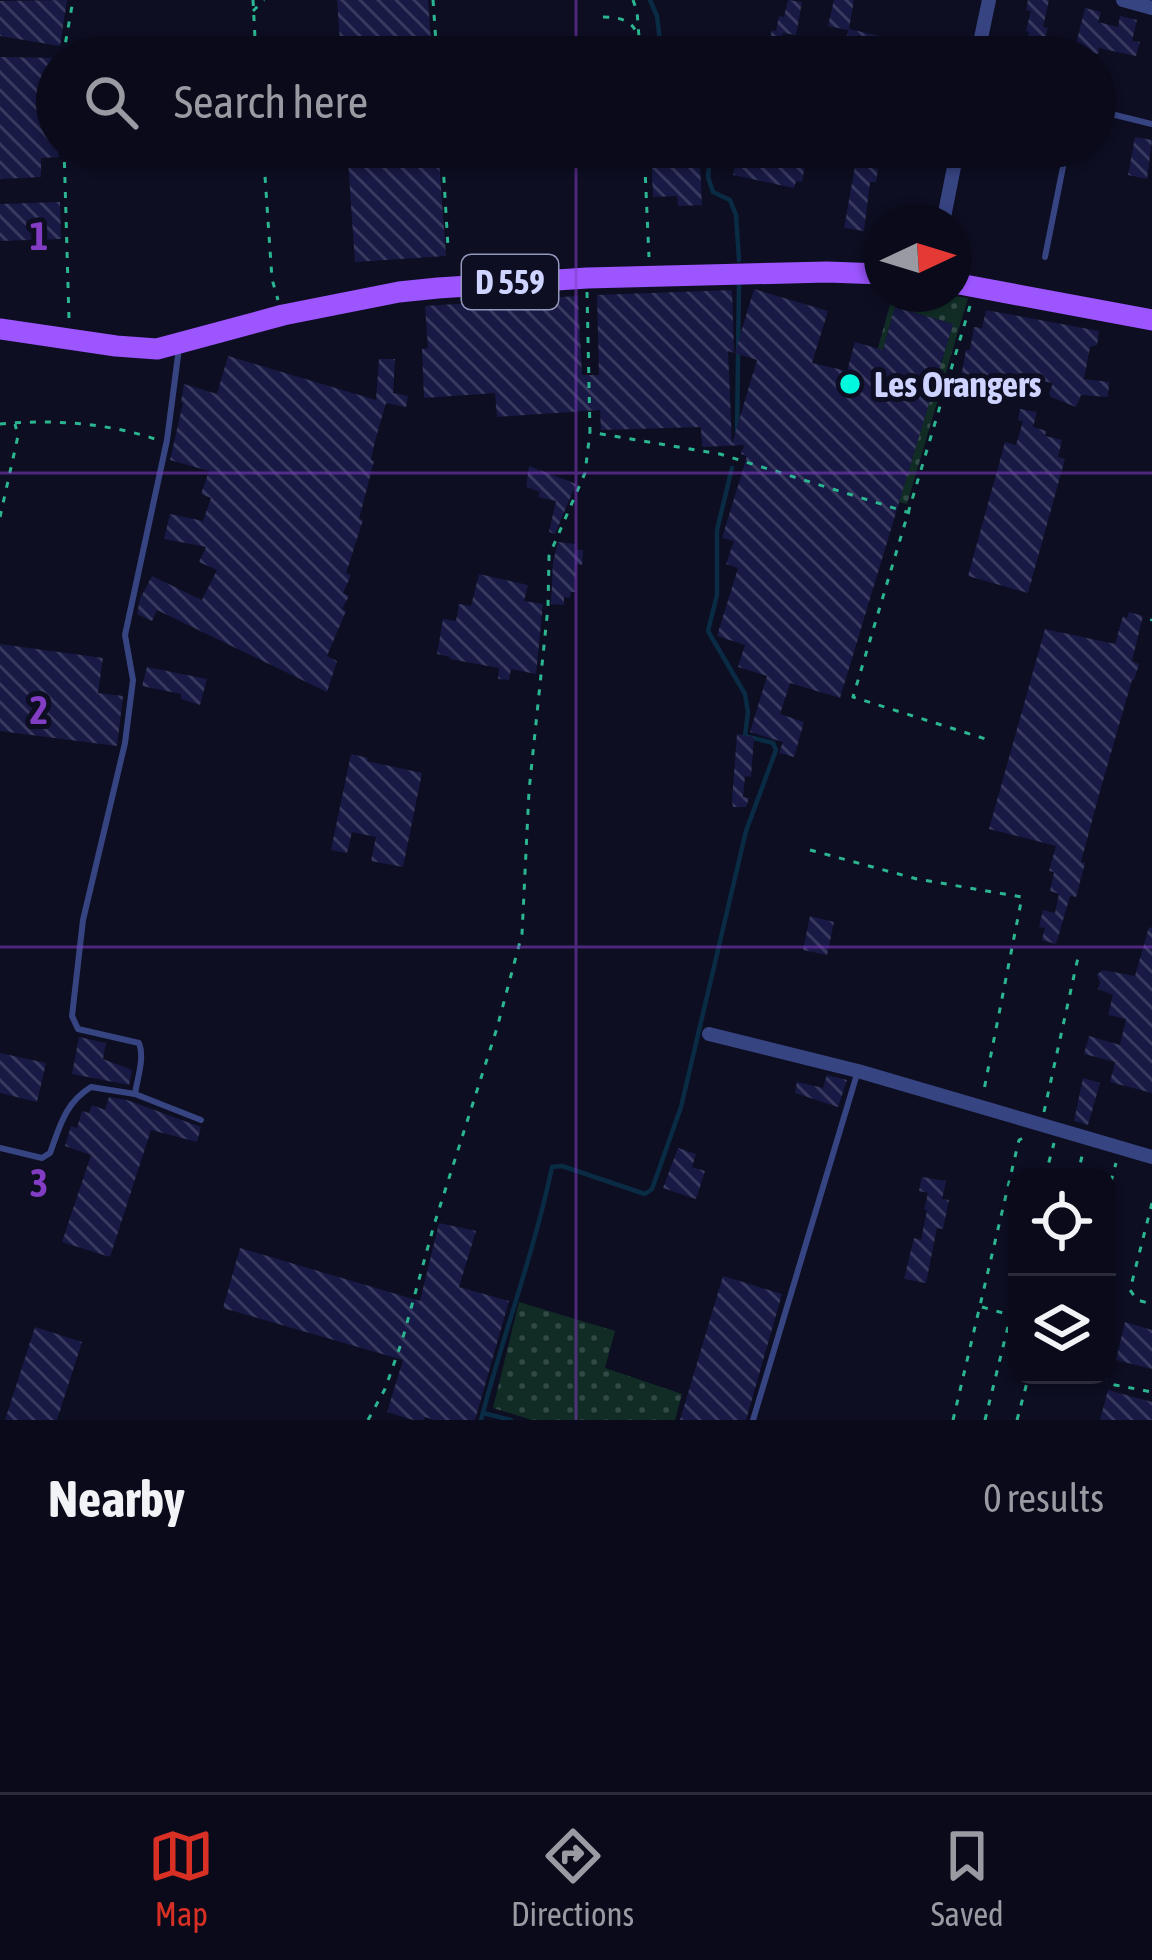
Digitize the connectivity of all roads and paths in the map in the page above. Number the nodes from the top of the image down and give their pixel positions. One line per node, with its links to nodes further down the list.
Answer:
1 (73, 0): 11 (path)
2 (253, 0): 9 (path)
3 (264, 0): 9 (path)
4 (433, 0): 13 (path)
5 (634, 0): 15 (path)
6 (989, 0): 16 (street)
7 (1123, 0): 8 (street)
8 (1152, 8)
9 (253, 11): 12 (path)
10 (604, 17): 14 (path)
11 (67, 36)
12 (255, 36)
13 (436, 36)
14 (636, 36)
15 (639, 36)
16 (981, 36)
17 (1116, 114): 18 (lane)
18 (1152, 124)
19 (65, 168): 36 (path)
20 (264, 168): 33 (path)
21 (443, 168): 26 (path)
22 (645, 168): 29 (path)
23 (954, 168): 25 (street)
24 (1063, 168): 27 (lane)
25 (947, 204)
26 (448, 247)
27 (1045, 257)
28 (864, 273): 29 (main road, D 559)
29 (650, 277): 30 (main road, D 559)
30 (587, 278): 33 (main road, D 559); 40 (path)
31 (972, 286): 34 (main road)
32 (958, 312): 42 (path)
33 (283, 315): 37 (main road, D 559)
34 (1152, 320)
35 (0, 329): 36 (main road, D 559)
36 (70, 338): 37 (main road, D 559)
37 (180, 345): 41 (lane)
38 (14, 423): 39 (path); 41 (path); 43 (path)
39 (0, 424)
40 (590, 432): 42 (path); 69 (path)
41 (166, 442): 49 (lane)
42 (910, 513): 44 (path)
43 (0, 517)
44 (992, 742)
45 (810, 850): 50 (path)
46 (1078, 953): 52 (path)
47 (709, 1034): 48 (street)
48 (858, 1071): 50 (street); 70 (lane)
49 (135, 1094): 51 (lane); 54 (lane)
50 (980, 1108): 52 (street)
51 (201, 1120)
52 (1036, 1130): 56 (street); 63 (path)
53 (1054, 1141): 58 (path)
54 (0, 1148)
55 (1084, 1150): 59 (path)
56 (1152, 1157)
57 (1121, 1161): 60 (path)
58 (1047, 1168)
59 (1079, 1168)
60 (1114, 1168)
61 (1152, 1204): 62 (path)
62 (1152, 1304)
63 (981, 1306): 64 (path); 71 (path)
64 (1008, 1314)
65 (1008, 1338): 72 (path)
66 (1027, 1384): 73 (path)
67 (1114, 1384): 68 (path)
68 (1152, 1392)
69 (368, 1420)
70 (754, 1420)
71 (953, 1420)
72 (985, 1420)
73 (1018, 1420)

